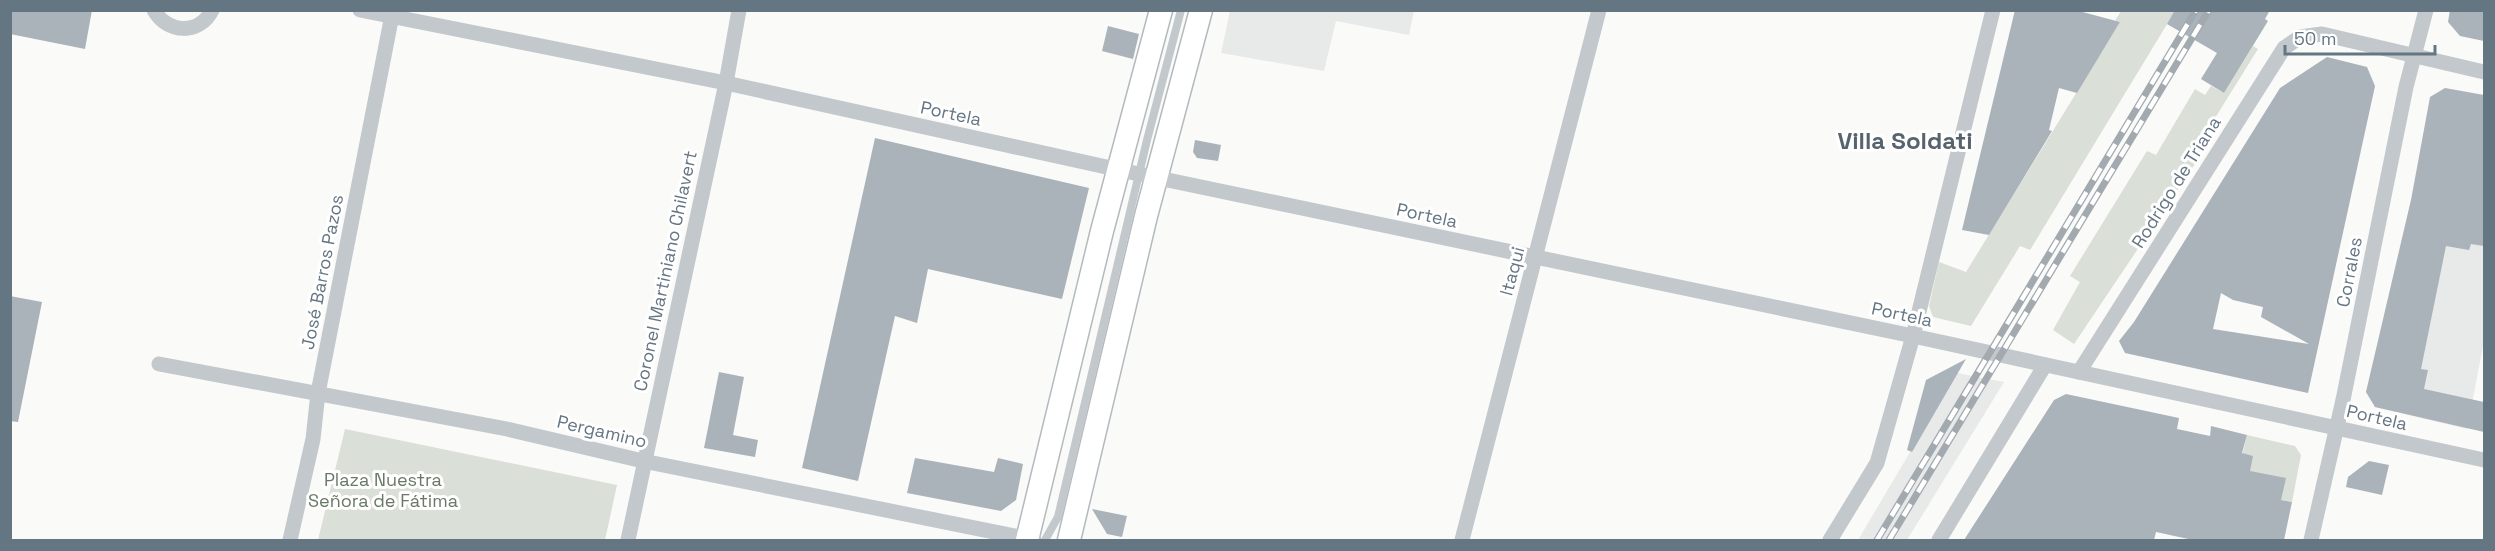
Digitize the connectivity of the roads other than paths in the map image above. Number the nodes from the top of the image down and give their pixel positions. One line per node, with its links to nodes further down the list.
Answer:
1 (154, 10): 2 (street)
2 (212, 10)
3 (360, 10): 11 (street, Portela)
4 (739, 10): 14 (street, Coronel Martiniano Chilavert)
5 (1161, 10): 15 (main road)
6 (1181, 10): 15 (lane)
7 (1202, 10): 15 (main road)
8 (1599, 10): 16 (street, Itaqui)
9 (1993, 10): 17 (street)
10 (2426, 10): 12 (street, Corrales)
11 (393, 14): 14 (street, Portela); 21 (street, José Barros Pazos)
12 (2414, 58): 13 (street); 20 (street, Rodrigo de Triana); 22 (street, Corrales)
13 (2484, 72)
14 (726, 83): 15 (street, Portela); 24 (street, Coronel Martiniano Chilavert)
15 (1138, 174): 16 (street, Portela); 27 (main road); 28 (main road)
16 (1535, 258): 17 (street, Portela); 29 (street, Itaqui)
17 (1913, 336): 19 (street, Portela); 30 (street)
18 (159, 364): 21 (street, Pergamino)
19 (2045, 365): 20 (street, Portela); 31 (street)
20 (2079, 372): 22 (street, Portela)
21 (318, 393): 24 (street, Pergamino); 25 (street, José Barros Pazos)
22 (2336, 428): 23 (street, Portela); 32 (street, Corrales)
23 (2484, 460)
24 (643, 461): 26 (street, Coronel Martiniano Chilavert); 27 (street, Pergamino)
25 (290, 540)
26 (628, 540)
27 (1033, 540)
28 (1069, 540)
29 (1461, 540)
30 (1830, 540)
31 (1939, 540)
32 (2311, 540)

